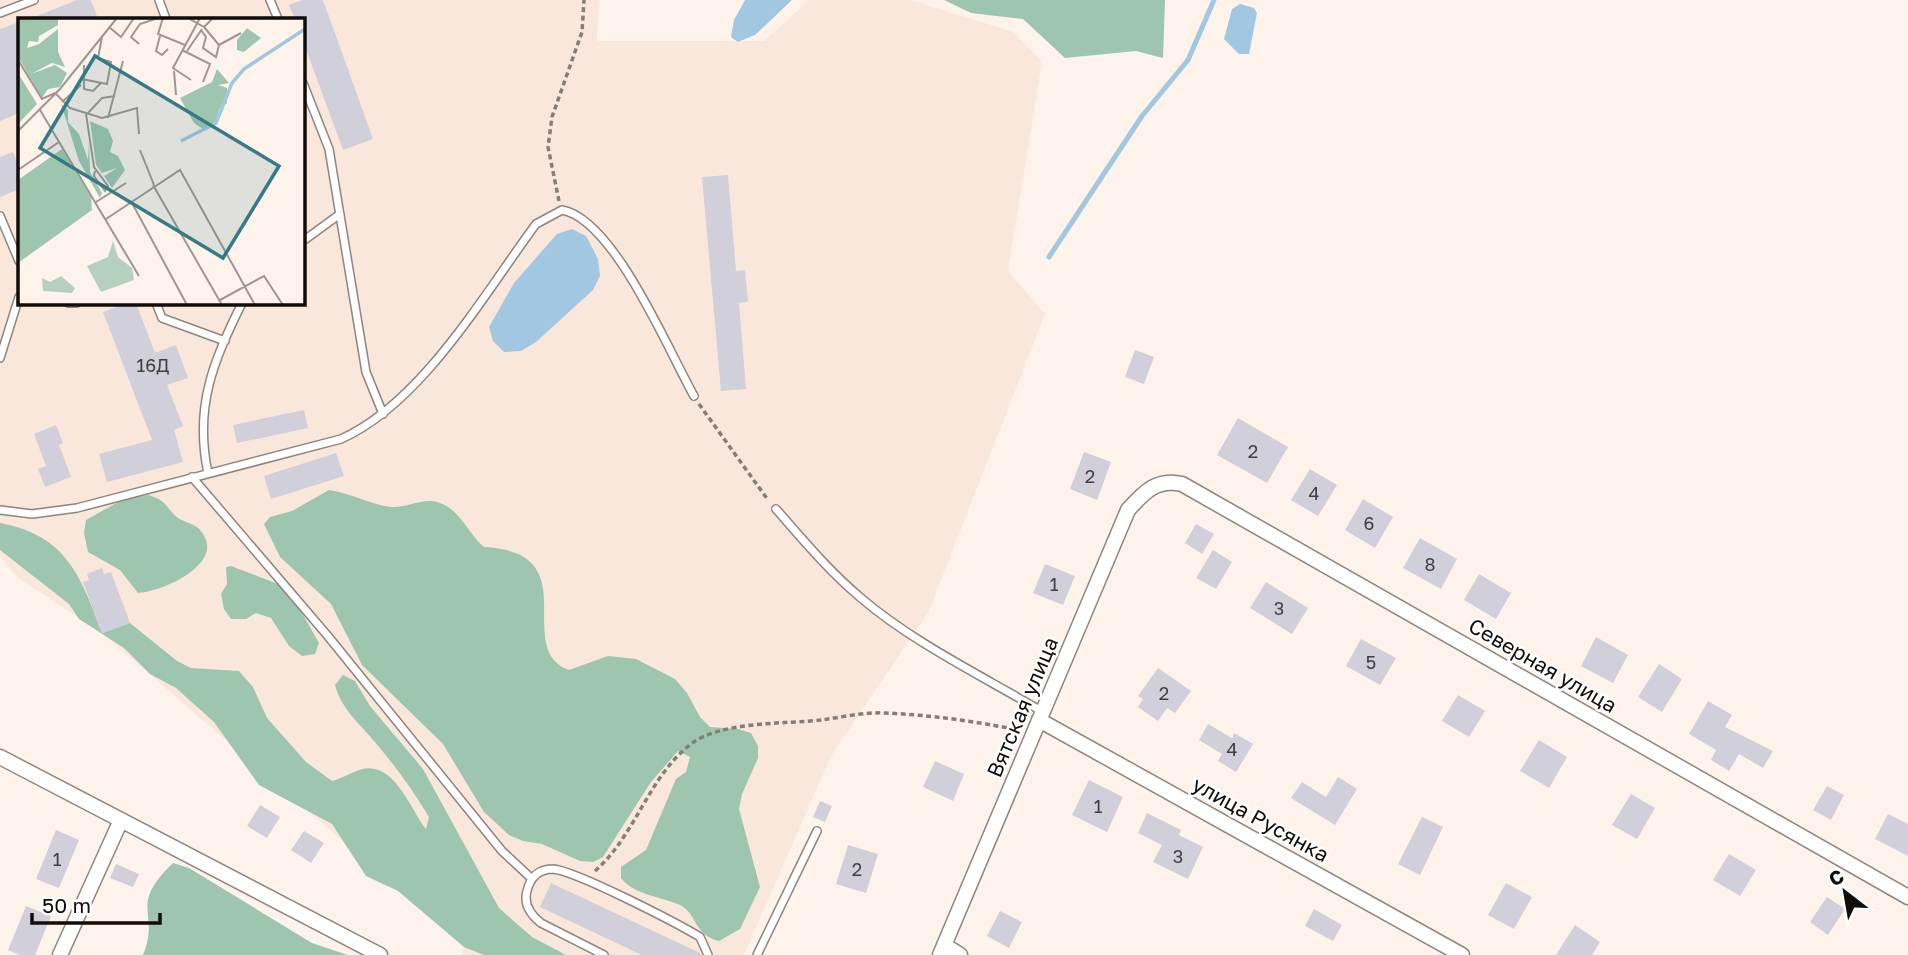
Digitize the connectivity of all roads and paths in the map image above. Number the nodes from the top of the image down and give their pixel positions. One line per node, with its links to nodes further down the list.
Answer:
1 (34, 0): 5 (lane)
2 (159, 0): 6 (lane)
3 (270, 0): 7 (lane)
4 (584, 0): 9 (path)
5 (0, 13)
6 (166, 18)
7 (278, 18)
8 (304, 86): 10 (lane)
9 (562, 210): 21 (lane); 22 (lane)
10 (340, 214): 14 (lane); 22 (lane)
11 (0, 216): 13 (lane)
12 (18, 233): 13 (lane)
13 (9, 237): 15 (lane)
14 (304, 240)
15 (18, 259)
16 (18, 300): 20 (lane)
17 (156, 304): 19 (lane)
18 (242, 304): 19 (lane)
19 (225, 341): 23 (lane)
20 (0, 358)
21 (694, 396): 26 (path)
22 (383, 414): 23 (lane)
23 (208, 473): 24 (lane)
24 (192, 477): 27 (lane); 32 (lane)
25 (1155, 485): 28 (street, Вятская улица); 34 (street, Северная улица)
26 (776, 509): 28 (lane)
27 (0, 510)
28 (1039, 721): 33 (path); 35 (street, Вятская улица); 42 (street, улица Русянка)
29 (0, 757): 30 (street)
30 (121, 820): 36 (street); 37 (street)
31 (817, 831): 40 (lane)
32 (531, 878): 33 (lane); 38 (lane)
33 (584, 880): 39 (lane)
34 (1908, 897)
35 (942, 950): 41 (street)
36 (60, 955)
37 (380, 955)
38 (604, 955)
39 (708, 955)
40 (757, 955)
41 (960, 955)
42 (1462, 955)

